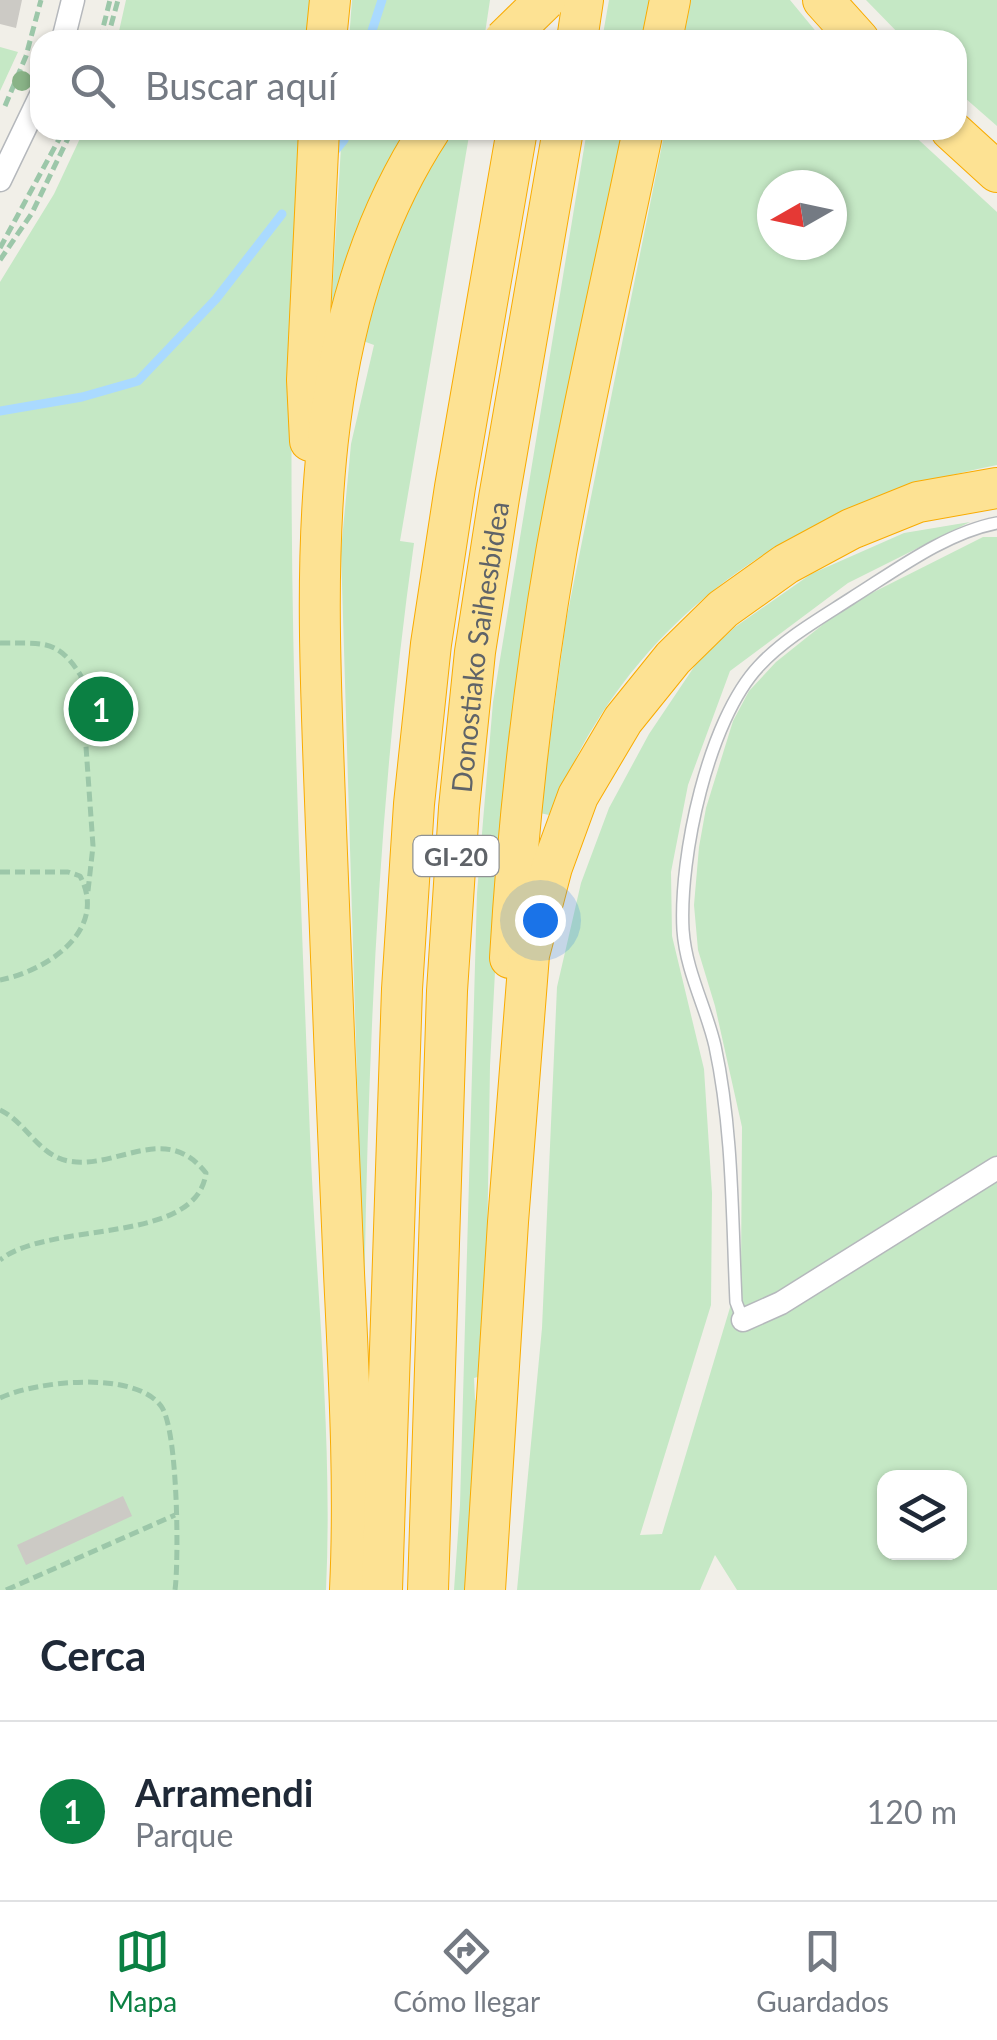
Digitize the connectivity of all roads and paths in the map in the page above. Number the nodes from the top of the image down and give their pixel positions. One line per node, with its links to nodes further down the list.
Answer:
1 (41, 0): 11 (path)
2 (73, 0): 12 (street)
3 (110, 0): 13 (path)
4 (118, 0): 14 (path)
5 (330, 0): 15 (highway)
6 (536, 0): 17 (highway)
7 (545, 0): 16 (highway, bridge)
8 (582, 0): 18 (highway)
9 (670, 0): 19 (highway)
10 (822, 0): 20 (highway)
11 (33, 30)
12 (66, 30)
13 (105, 30)
14 (107, 30)
15 (327, 30)
16 (514, 30)
17 (532, 30)
18 (578, 30)
19 (664, 30)
20 (849, 30)
21 (30, 41): 22 (path)
22 (0, 118)
23 (30, 118): 33 (street)
24 (59, 140): 34 (path)
25 (67, 140): 35 (path)
26 (319, 140): 38 (highway)
27 (425, 140): 38 (highway)
28 (515, 140): 53 (highway, Donostiako Saihesbidea / GI-20)
29 (561, 140): 54 (highway, Donostiako Saihesbidea / GI-20)
30 (641, 140): 45 (highway)
31 (962, 140): 32 (highway)
32 (997, 172)
33 (0, 180)
34 (0, 248)
35 (0, 260)
36 (997, 488): 45 (highway)
37 (997, 523): 47 (lane)
38 (319, 623): 52 (highway)
39 (0, 643): 41 (path)
40 (0, 872): 41 (path)
41 (88, 891): 42 (path)
42 (0, 980)
43 (0, 1110): 46 (path)
44 (997, 1168): 47 (street)
45 (508, 1222): 55 (highway)
46 (0, 1260)
47 (743, 1320)
48 (0, 1398): 49 (path)
49 (175, 1516): 50 (path); 51 (path)
50 (6, 1590)
51 (175, 1590)
52 (350, 1590)
53 (382, 1590)
54 (428, 1590)
55 (484, 1590)

